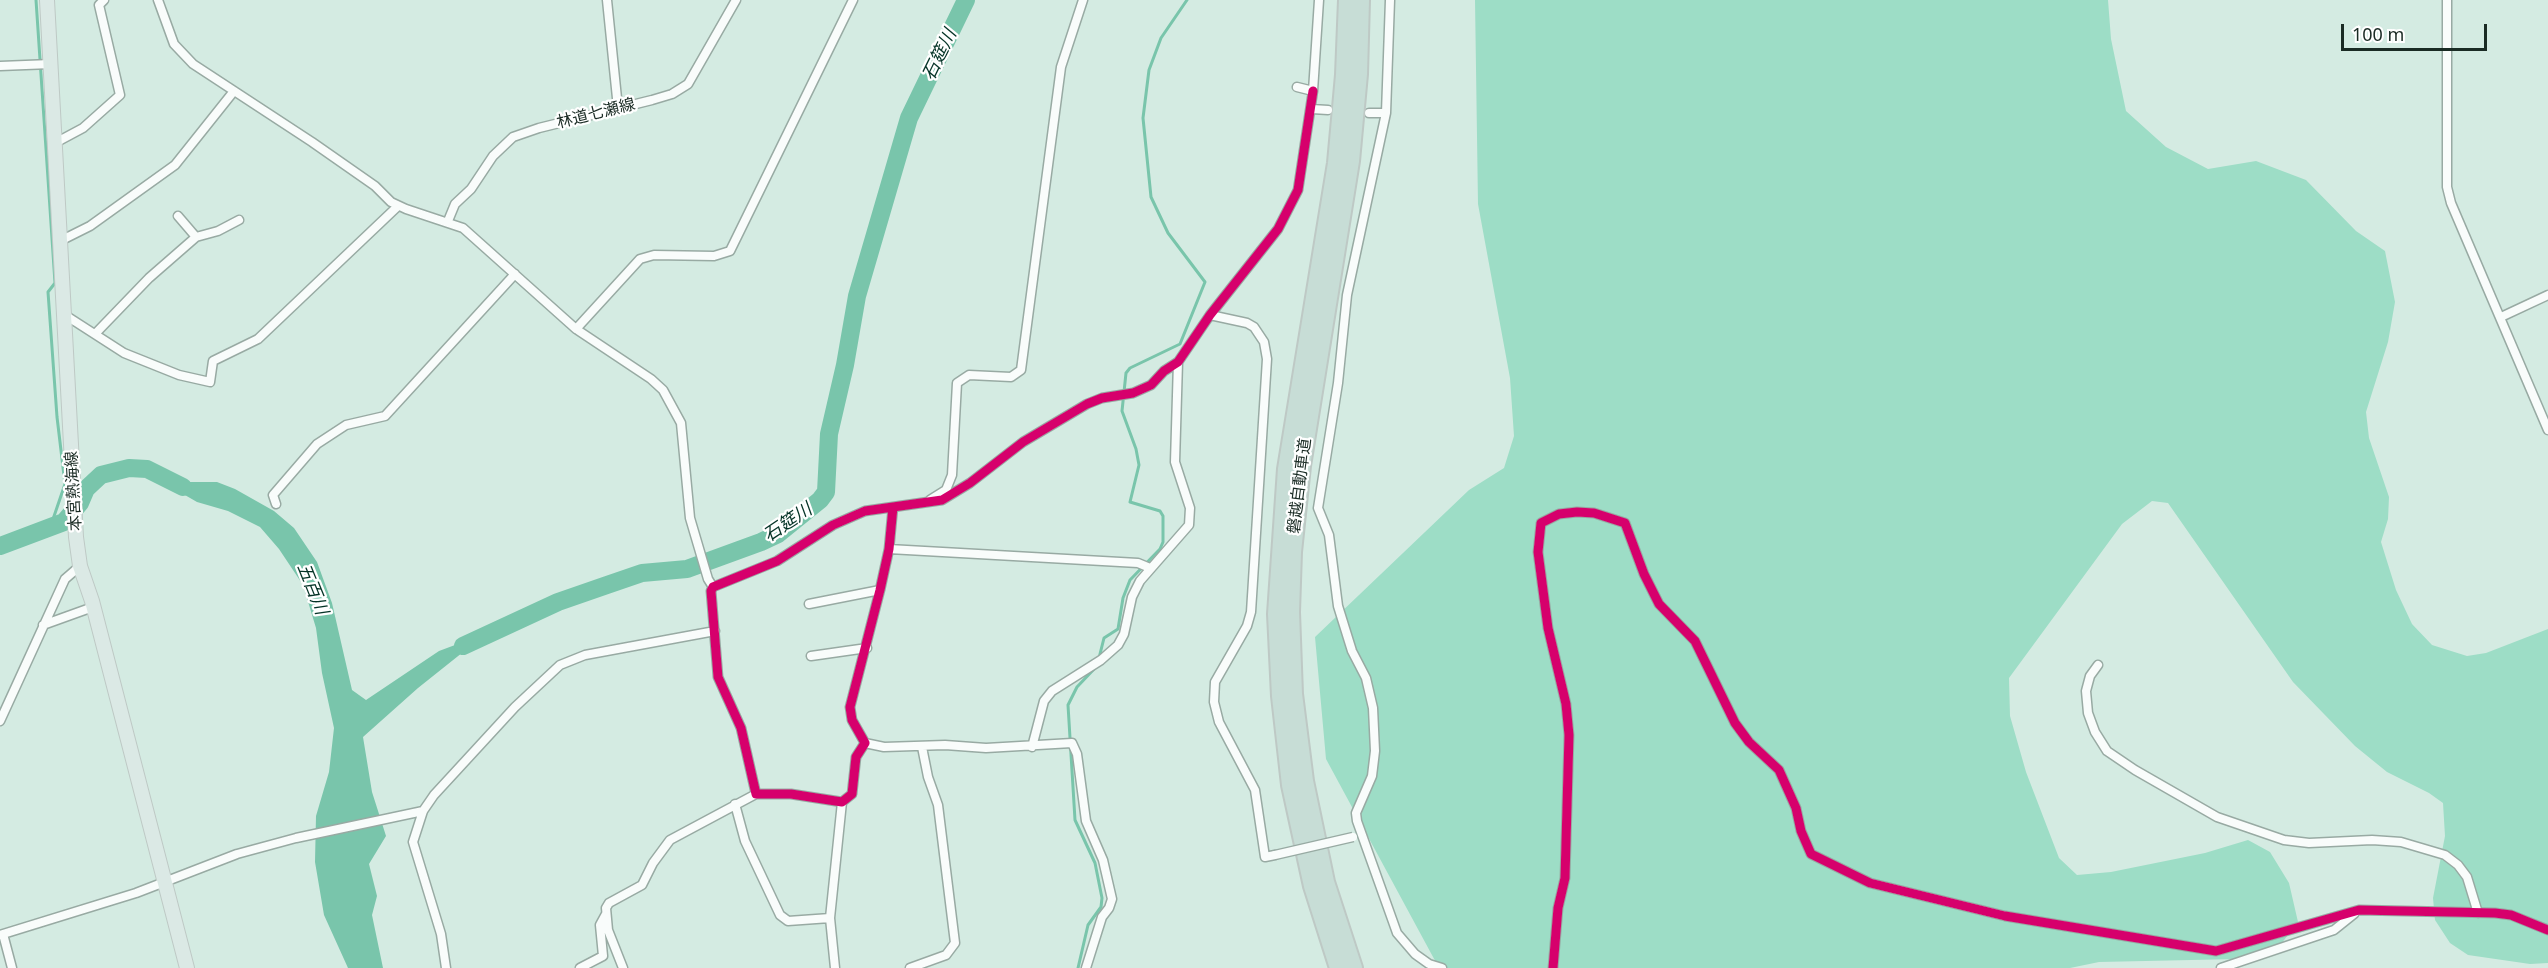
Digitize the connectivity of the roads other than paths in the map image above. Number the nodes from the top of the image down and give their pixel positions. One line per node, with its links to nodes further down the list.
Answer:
1 (48, 0): 13 (main road, 本宮熱海線)
2 (104, 0): 23 (street)
3 (158, 0): 16 (street)
4 (607, 0): 18 (street)
5 (736, 0): 18 (street, 林道七瀬線)
6 (853, 0): 35 (street)
7 (1083, 0): 40 (street)
8 (1318, 0): 17 (street)
9 (1347, 0): 78 (highway, 磐越自動車道)
10 (1361, 0): 79 (highway, 磐越自動車道)
11 (1390, 0): 22 (street)
12 (2447, 0): 34 (street)
13 (51, 64): 14 (street); 23 (main road, 本宮熱海線)
14 (0, 66)
15 (1297, 87): 17 (street)
16 (234, 91): 24 (street); 29 (street)
17 (1313, 91): 19 (street)
18 (618, 108): 27 (street, 林道七瀬線)
19 (1312, 109): 20 (street); 33 (street)
20 (1328, 110)
21 (1369, 113): 22 (street)
22 (1386, 114): 62 (street)
23 (55, 143): 29 (main road, 本宮熱海線)
24 (398, 206): 27 (street); 36 (street)
25 (178, 216): 28 (street)
26 (239, 220): 28 (street)
27 (448, 221): 30 (street)
28 (196, 237): 36 (street)
29 (60, 241): 32 (main road, 本宮熱海線)
30 (515, 274): 35 (street); 39 (street)
31 (2548, 295): 34 (street)
32 (65, 315): 36 (street); 43 (main road, 本宮熱海線)
33 (1210, 315): 37 (street); 62 (street, bridge)
34 (2501, 317): 38 (street)
35 (576, 329): 45 (street)
36 (95, 334)
37 (1178, 362): 40 (street); 44 (street)
38 (2548, 430)
39 (276, 504)
40 (928, 504): 41 (street)
41 (893, 507): 42 (street); 45 (street)
42 (889, 549): 44 (street); 46 (street)
43 (80, 566): 48 (main road, 本宮熱海線); 49 (street)
44 (1150, 568): 57 (street)
45 (713, 587): 50 (street)
46 (880, 590): 47 (street); 51 (street)
47 (809, 604)
48 (93, 607): 49 (street); 63 (main road, 本宮熱海線)
49 (43, 624): 54 (street)
50 (715, 631): 58 (street); 61 (street)
51 (867, 648): 52 (street); 55 (street)
52 (811, 656)
53 (2098, 665): 65 (street)
54 (0, 721)
55 (865, 743): 56 (street); 59 (street)
56 (922, 747): 57 (street); 76 (street)
57 (1032, 747): 77 (street)
58 (756, 794): 59 (street); 60 (street)
59 (842, 802): 67 (street)
60 (735, 804): 66 (street); 67 (street)
61 (423, 811): 63 (street); 72 (street)
62 (1357, 836): 80 (street)
63 (164, 884): 69 (street); 71 (main road, 本宮熱海線)
64 (2359, 910): 65 (street); 81 (street); 82 (street)
65 (2478, 912): 68 (street)
66 (606, 914): 73 (street); 74 (street)
67 (830, 918): 75 (street)
68 (2548, 930)
69 (2, 935): 70 (street)
70 (12, 968)
71 (187, 968)
72 (447, 968)
73 (580, 968)
74 (623, 968)
75 (835, 968)
76 (910, 968)
77 (1086, 968)
78 (1338, 968)
79 (1354, 968)
80 (1442, 968)
81 (1553, 968)
82 (2221, 968)

